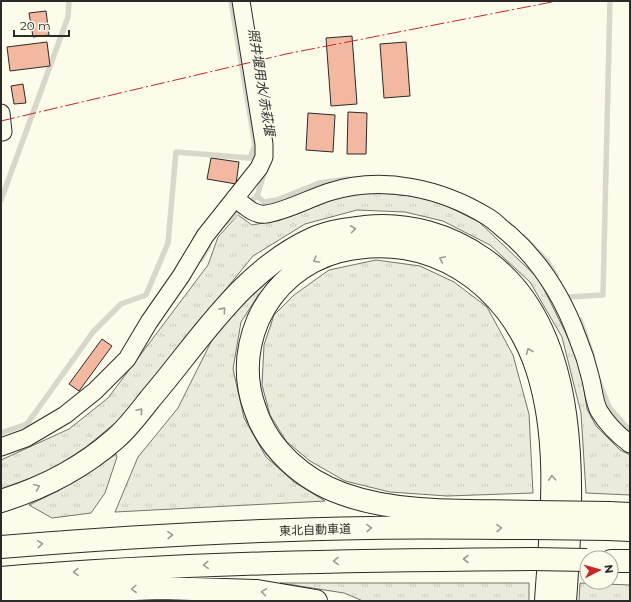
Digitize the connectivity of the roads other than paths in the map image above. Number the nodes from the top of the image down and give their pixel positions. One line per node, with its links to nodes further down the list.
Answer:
1 (241, 1): 4 (street)
2 (1, 113): 3 (street)
3 (3, 132)
4 (235, 198): 5 (street); 6 (street)
5 (630, 444)
6 (1, 447)
7 (1, 501): 19 (highway, one-way to 19)
8 (616, 519): 9 (highway, 東北自動車道, bridge); 10 (highway, 東北自動車道)
9 (533, 520): 11 (highway, 東北自動車道, one-way to 9); 18 (highway, one-way to 9)
10 (630, 530)
11 (1, 547)
12 (579, 560): 15 (highway, one-way to 15, bridge)
13 (619, 561): 14 (highway)
14 (630, 561)
15 (1, 578)
16 (1, 594): 17 (highway, one-way to 16)
17 (316, 601)
18 (546, 601)
19 (565, 601)

